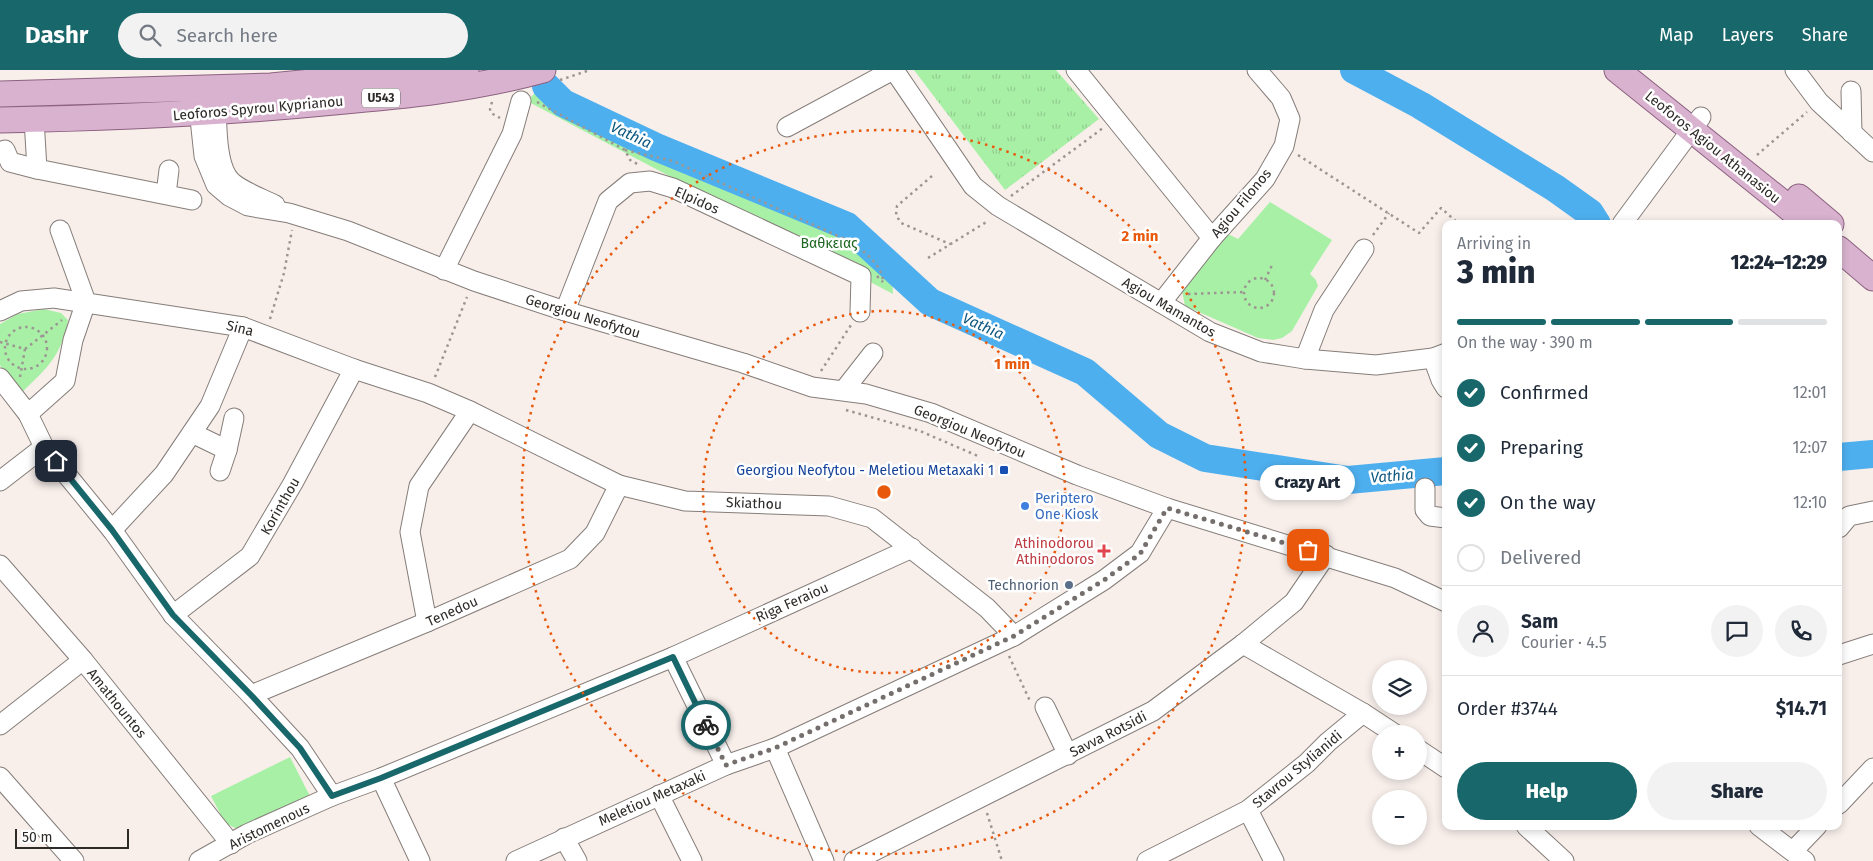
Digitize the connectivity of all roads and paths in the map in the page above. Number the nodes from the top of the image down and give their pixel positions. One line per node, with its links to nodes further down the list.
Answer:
1 (466, 70): 9 (main road, Leoforos Spyrou Kyprianou / U543)
2 (544, 70): 14 (main road, Leoforos Spyrou Kyprianou / U543)
3 (894, 70): 19 (street); 32 (street, Agiou Mamantos)
4 (1076, 70): 15 (street)
5 (1257, 70): 21 (street, Agiou Filonos)
6 (1617, 70): 18 (main road, Leoforos Agiou Athanasiou)
7 (1645, 70): 18 (main road, Leoforos Agiou Athanasiou)
8 (1795, 70): 13 (street)
9 (206, 88): 11 (main road, Leoforos Spyrou Kyprianou / U543); 14 (street, Georgiou Neofytou)
10 (1851, 91): 20 (street)
11 (0, 94)
12 (527, 101): 23 (path); 48 (street)
13 (1819, 102): 20 (street); 25 (path)
14 (208, 114): 16 (main road, Leoforos Spyrou Kyprianou / U543); 34 (street, Georgiou Neofytou); 34 (street, Georgiou Neofytou)
15 (1115, 118): 32 (path); 41 (street)
16 (34, 119): 17 (main road, Leoforos Spyrou Kyprianou / U543); 27 (street)
17 (0, 120)
18 (1697, 123): 36 (street); 37 (main road, Leoforos Agiou Athanasiou); 38 (main road, Leoforos Agiou Athanasiou)
19 (786, 127)
20 (1852, 133): 24 (street)
21 (1284, 146): 33 (path); 41 (street, Agiou Filonos)
22 (5, 150): 27 (street)
23 (625, 150): 26 (path); 52 (path)
24 (1873, 152)
25 (1757, 155)
26 (630, 160)
27 (37, 169): 30 (street)
28 (169, 170): 30 (street)
29 (932, 176): 42 (path)
30 (166, 194): 31 (street)
31 (192, 200)
32 (1002, 208): 42 (path); 54 (street, Agiou Mamantos)
33 (1389, 213): 35 (path); 43 (path)
34 (291, 219): 48 (street, Georgiou Neofytou); 61 (path)
35 (1454, 220)
36 (1625, 220)
37 (1793, 220)
38 (1826, 220)
39 (60, 230): 55 (street)
40 (1842, 233): 46 (main road)
41 (1212, 238): 54 (street, Agiou Filonos)
42 (950, 244): 45 (path)
43 (1364, 249): 66 (street)
44 (1842, 252): 49 (main road)
45 (928, 258)
46 (1873, 260)
47 (1273, 263): 50 (path)
48 (444, 270): 51 (street, Georgiou Neofytou)
49 (1873, 278)
50 (1265, 280): 53 (path); 53 (path)
51 (474, 281): 57 (street, Georgiou Neofytou); 72 (path)
52 (883, 282)
53 (1244, 292): 54 (path)
54 (1165, 299): 66 (street, Agiou Mamantos)
55 (86, 302): 56 (street, Sina); 59 (street, Sina); 60 (path); 74 (street)
56 (0, 311)
57 (565, 311): 58 (street, Elpidos); 70 (street, Georgiou Neofytou)
58 (860, 312): 70 (path)
59 (243, 327): 61 (street, Sina); 76 (street)
60 (42, 335): 63 (path); 63 (path); 63 (path)
61 (264, 335): 67 (street, Sina)
62 (0, 342): 63 (path)
63 (6, 343)
64 (873, 353): 71 (street)
65 (1440, 356): 66 (street, Agiou Mamantos); 69 (street)
66 (1305, 359)
67 (354, 368): 72 (street, Sina); 92 (street, Korinthou)
68 (0, 378): 74 (street)
69 (1442, 382)
70 (812, 387): 71 (street, Georgiou Neofytou)
71 (844, 390): 83 (street, Georgiou Neofytou)
72 (428, 393): 73 (street, Sina)
73 (470, 411): 81 (street, Skiathou); 93 (street)
74 (28, 414): 77 (street)
75 (234, 418): 78 (street)
76 (192, 433): 78 (street); 87 (street)
77 (44, 447): 80 (street); 87 (street)
78 (228, 450): 79 (street)
79 (220, 471)
80 (0, 481)
81 (619, 485): 88 (street, Skiathou); 93 (street, Tenedou)
82 (1425, 488): 85 (street)
83 (1167, 508): 89 (street, Georgiou Neofytou); 94 (street, Meletiou Metaxaki)
84 (1873, 512): 86 (street)
85 (1442, 518)
86 (1844, 522)
87 (112, 530): 92 (street)
88 (912, 548): 94 (street, Skiathou); 98 (street, Riga Feraiou)
89 (1326, 555): 91 (street, Georgiou Neofytou); 95 (street, Savva Rotsidi)
90 (0, 565): 99 (street, Amathountos)
91 (1442, 600)
92 (173, 615): 100 (street)
93 (428, 622): 100 (street, Tenedou)
94 (1008, 639): 101 (path); 105 (street, Meletiou Metaxaki)
95 (1243, 644): 102 (street); 106 (street, Savva Rotsidi)
96 (1873, 644): 97 (street)
97 (1842, 654)
98 (673, 657): 108 (street); 112 (street, Aristomenous)
99 (83, 660): 103 (street); 122 (street, Amathountos)
100 (251, 695): 113 (street)
101 (1045, 707): 106 (street)
102 (1364, 713): 104 (street); 117 (street, Stavrou Stylianidi)
103 (0, 725)
104 (1382, 725)
105 (775, 748): 108 (street, Meletiou Metaxaki); 130 (street)
106 (1068, 755): 115 (street, Savva Rotsidi)
107 (1427, 755): 109 (street)
108 (726, 765): 114 (street, Meletiou Metaxaki)
109 (1442, 765)
110 (1873, 768): 116 (street)
111 (0, 777): 124 (street)
112 (381, 778): 113 (street, Aristomenous); 126 (street)
113 (332, 796): 122 (street, Aristomenous)
114 (659, 796): 121 (street, Meletiou Metaxaki); 129 (street)
115 (982, 797): 131 (street, Savva Rotsidi); 132 (path)
116 (1842, 801)
117 (1248, 810): 133 (street, Stavrou Stylianidi); 134 (street)
118 (1530, 830): 135 (street)
119 (1764, 830): 123 (street)
120 (1815, 830): 123 (street)
121 (564, 838): 127 (street, Meletiou Metaxaki); 128 (street)
122 (231, 844): 125 (street, Aristomenous)
123 (1799, 856)
124 (74, 861)
125 (199, 861)
126 (420, 861)
127 (516, 861)
128 (577, 861)
129 (692, 861)
130 (824, 861)
131 (854, 861)
132 (1002, 861)
133 (1147, 861)
134 (1274, 861)
135 (1564, 861)

